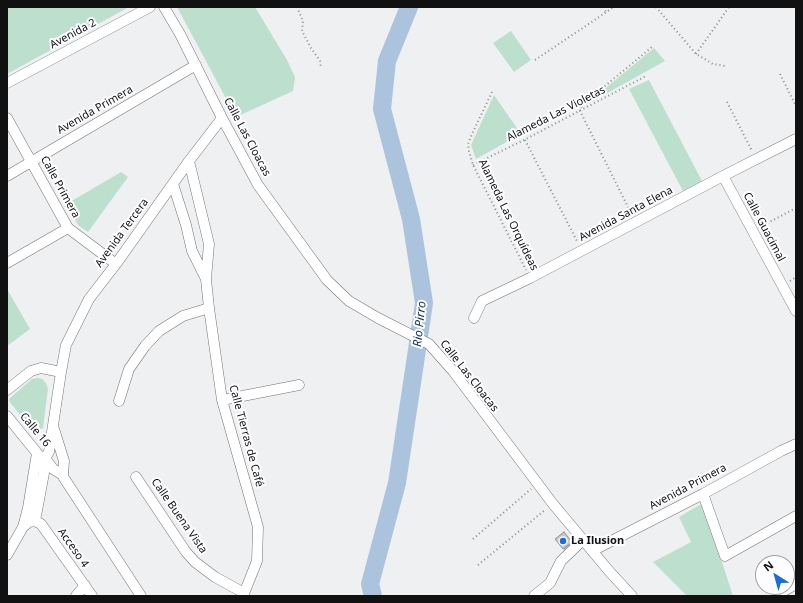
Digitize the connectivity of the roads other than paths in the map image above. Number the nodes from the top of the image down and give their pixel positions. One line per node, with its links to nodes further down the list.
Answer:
1 (150, 7): 4 (street, Avenida 2)
2 (164, 7): 3 (street, Calle Las Cloacas)
3 (196, 65): 6 (street, Calle Las Cloacas); 9 (street, Avenida Primera)
4 (7, 83)
5 (7, 118): 9 (street, Calle Primera)
6 (222, 118): 8 (street, Avenida Tercera); 34 (street, Calle Las Cloacas)
7 (796, 139): 11 (street, Avenida Santa Elena)
8 (189, 161): 12 (street, Avenida Tercera); 16 (street, Calle Tierras de Café)
9 (32, 162): 10 (street, Avenida Primera); 13 (street, Calle Primera)
10 (7, 176)
11 (723, 176): 18 (street, Calle Guacimal); 19 (street, Avenida Santa Elena)
12 (173, 184): 15 (street, Avenida Tercera); 16 (street, Calle Tierras de Café)
13 (68, 228): 14 (street); 15 (street, Calle Primera)
14 (7, 263)
15 (116, 264): 20 (street, Avenida Tercera)
16 (206, 278): 17 (street, Calle Tierras de Café)
17 (209, 308): 23 (street, Calle Tierras de Café); 24 (street)
18 (796, 311)
19 (474, 318)
20 (61, 372): 22 (street); 26 (street, Avenida Tercera)
21 (299, 385): 23 (street)
22 (7, 390)
23 (222, 400): 38 (street, Calle Tierras de Café)
24 (119, 401)
25 (7, 416): 28 (street, Calle 16)
26 (53, 426): 28 (street, Avenida Tercera); 29 (street)
27 (796, 444): 31 (street, Avenida Primera)
28 (41, 456): 29 (street, Calle 16); 33 (street); 33 (street)
29 (63, 475): 41 (street)
30 (136, 477): 38 (street, Calle Buena Vista)
31 (703, 494): 32 (street); 35 (street, Avenida Primera)
32 (796, 516)
33 (29, 524): 36 (street); 37 (street, Acceso 4)
34 (583, 540): 35 (street, Calle Las Cloacas); 42 (street)
35 (592, 551): 43 (street, Calle Las Cloacas)
36 (7, 555)
37 (84, 585): 39 (street); 40 (street, Acceso 4)
38 (244, 595)
39 (76, 596)
40 (92, 596)
41 (141, 596)
42 (534, 596)
43 (632, 596)

